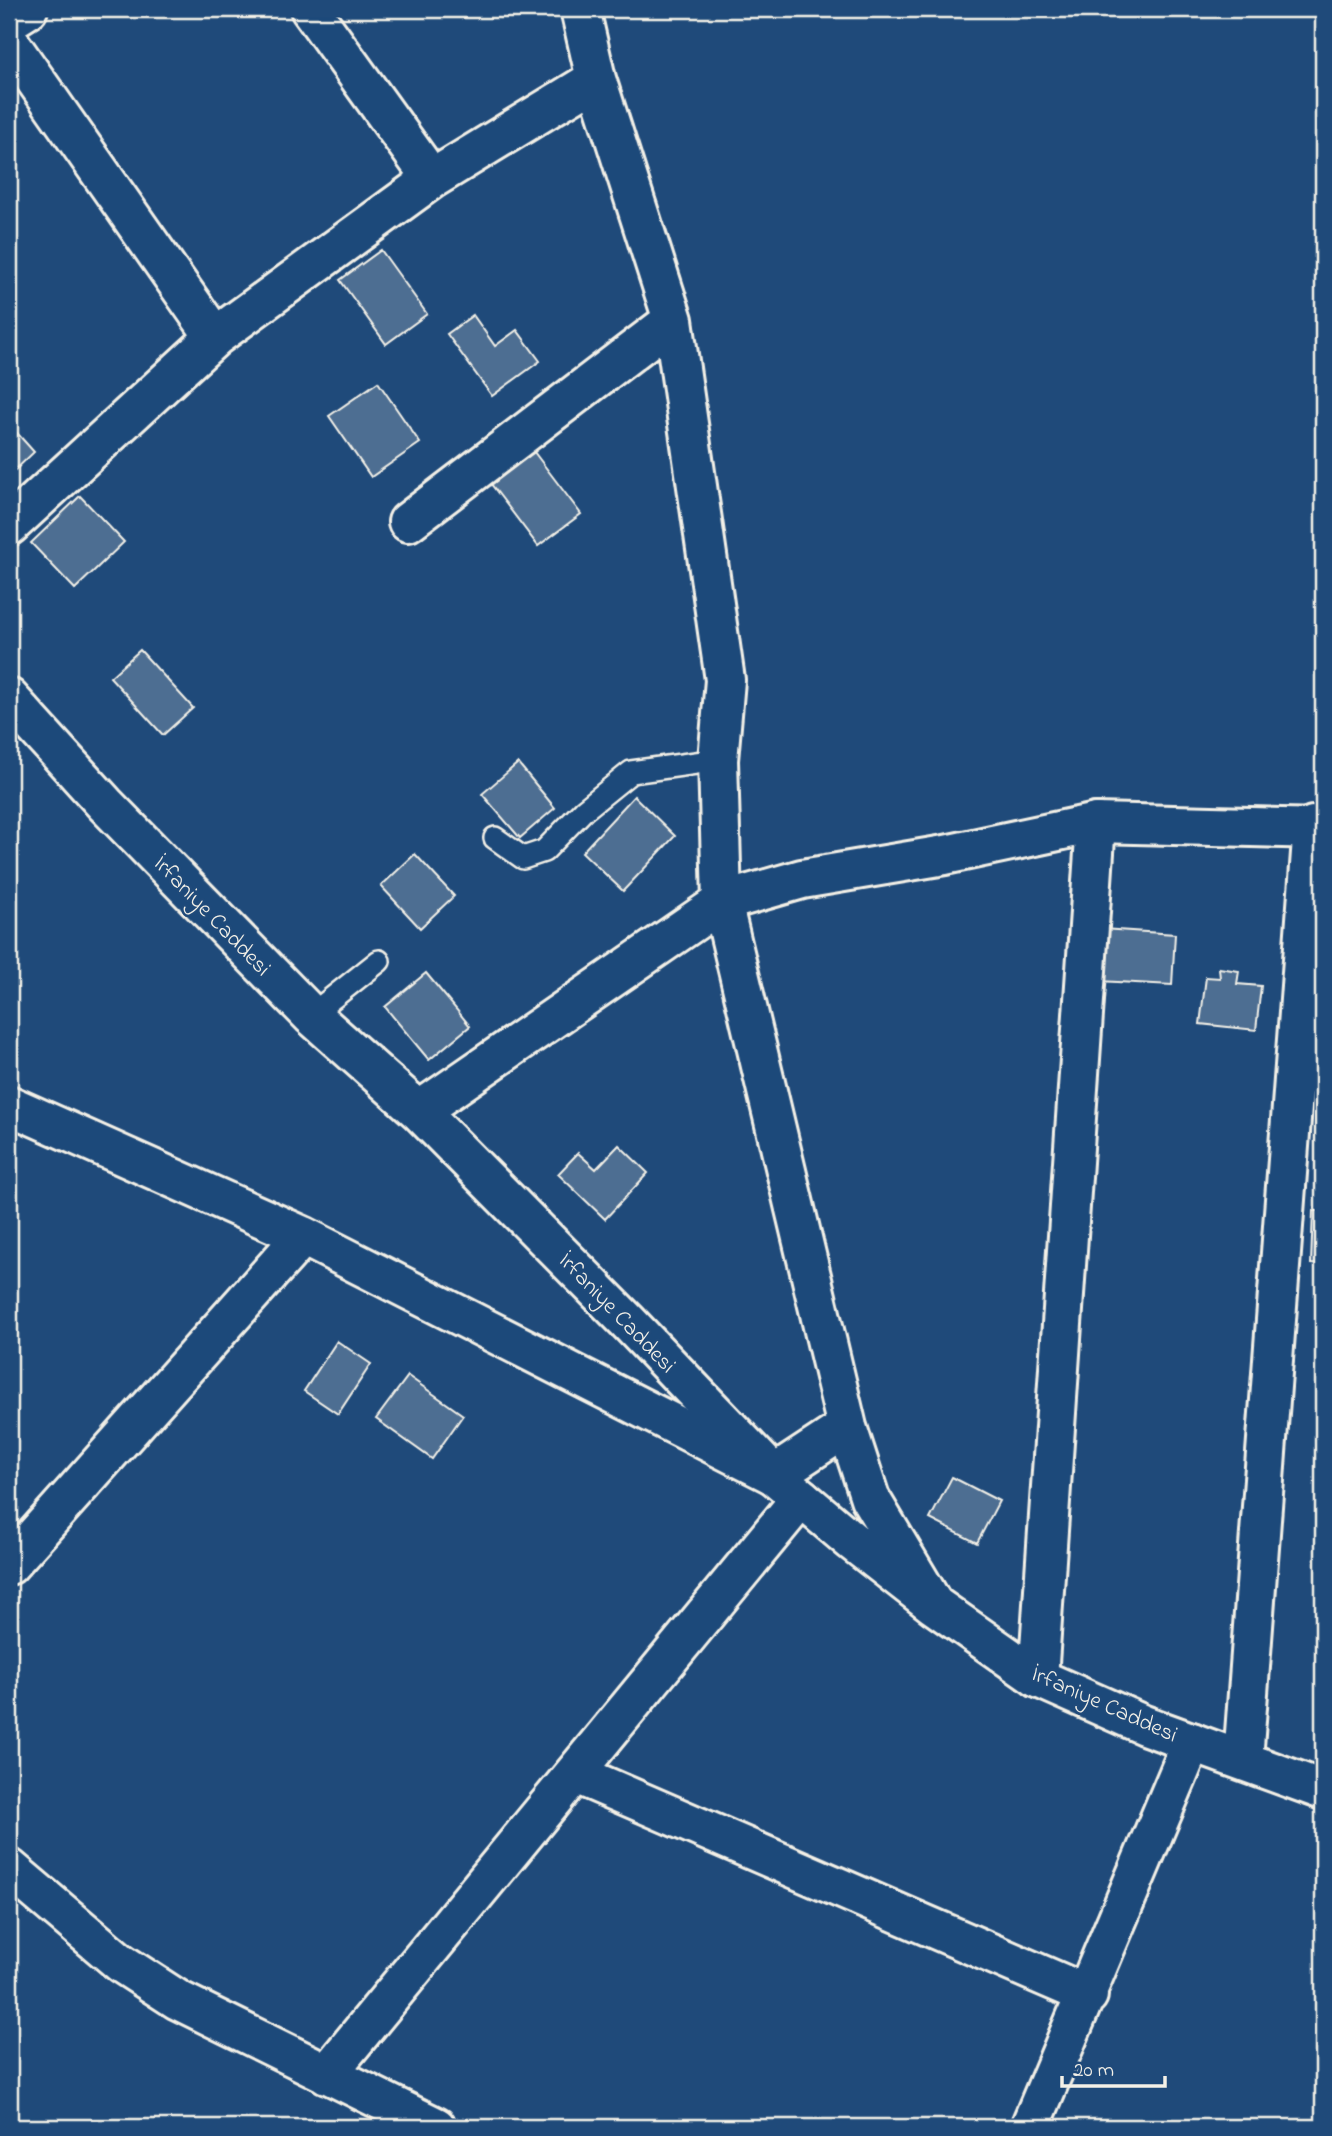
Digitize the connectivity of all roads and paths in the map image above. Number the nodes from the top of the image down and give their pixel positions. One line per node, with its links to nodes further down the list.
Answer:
1 (28, 9): 4 (street)
2 (310, 9): 7 (street)
3 (580, 9): 6 (street)
4 (9, 21)
5 (9, 42): 9 (street)
6 (596, 79): 7 (street); 8 (street)
7 (432, 179): 9 (street)
8 (673, 320): 10 (street); 13 (street)
9 (215, 337): 11 (street)
10 (408, 523)
11 (9, 526)
12 (9, 698): 19 (street, İrfaniye Caddesi)
13 (718, 760): 16 (lane); 17 (street)
14 (1096, 823): 15 (street); 17 (street); 27 (street)
15 (1318, 828): 29 (street)
16 (495, 838)
17 (722, 901): 21 (street); 23 (street)
18 (379, 961): 19 (lane)
19 (311, 1015): 21 (street, İrfaniye Caddesi)
20 (9, 1105): 22 (street)
21 (419, 1111): 24 (street, İrfaniye Caddesi)
22 (303, 1236): 24 (street); 25 (street)
23 (847, 1427): 24 (street); 26 (street)
24 (787, 1486): 26 (street, İrfaniye Caddesi); 30 (street)
25 (9, 1565)
26 (934, 1605): 27 (street, İrfaniye Caddesi)
27 (1038, 1678): 28 (street, İrfaniye Caddesi)
28 (1192, 1742): 29 (street, İrfaniye Caddesi); 33 (street)
29 (1243, 1760): 31 (street, İrfaniye Caddesi)
30 (576, 1774): 33 (street); 34 (street)
31 (1323, 1790)
32 (9, 1868): 34 (street)
33 (1088, 1995): 36 (street)
34 (327, 2074): 35 (street)
35 (436, 2127)
36 (1030, 2127)

